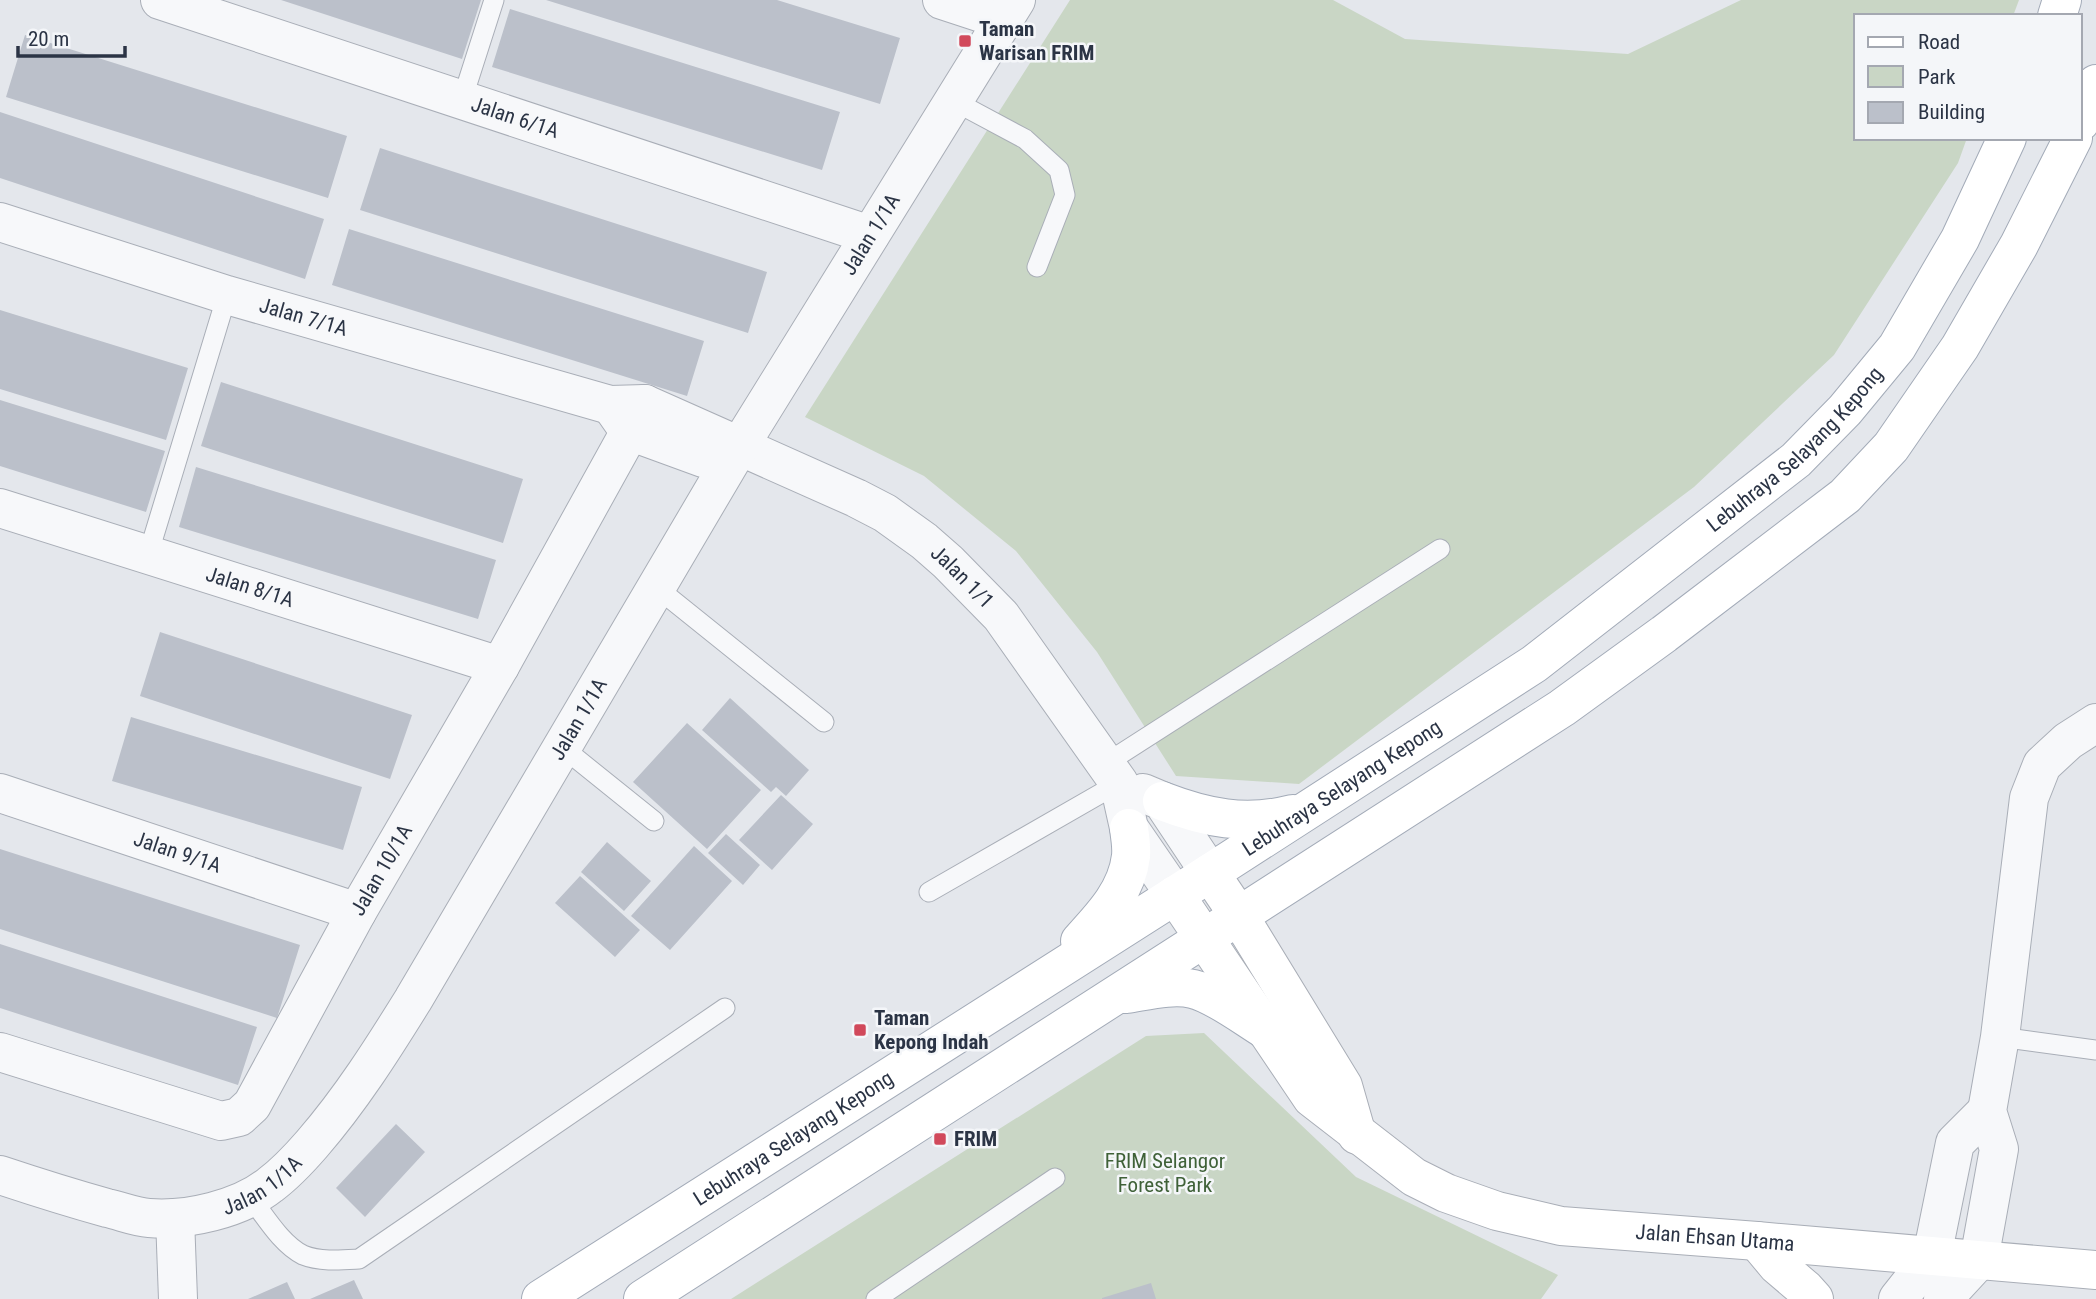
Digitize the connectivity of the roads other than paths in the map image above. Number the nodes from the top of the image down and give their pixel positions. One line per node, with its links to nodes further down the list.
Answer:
1 (160, 0): 6 (street, Jalan 6/1A)
2 (494, 0): 6 (lane)
3 (942, 0): 4 (street)
4 (1009, 10): 7 (street, Jalan 1/1A)
5 (2096, 84): 8 (main road)
6 (462, 100): 12 (street, Jalan 6/1A)
7 (954, 101): 12 (street, Jalan 1/1A); 13 (lane)
8 (2082, 117)
9 (2006, 140): 28 (main road, Lebuhraya Selayang Kepong)
10 (2072, 140): 35 (main road)
11 (0, 222): 14 (street, Jalan 7/1A)
12 (870, 235): 16 (street, Jalan 1/1A)
13 (1037, 267)
14 (227, 295): 15 (street, Jalan 7/1A); 19 (lane)
15 (628, 413): 16 (street, Jalan 7/1A); 21 (street, Jalan 10/1A)
16 (739, 447): 20 (street, Jalan 1/1A); 25 (street, Jalan 1/1)
17 (0, 508): 19 (street, Jalan 8/1A)
18 (1440, 549): 25 (lane)
19 (148, 555): 21 (street, Jalan 8/1A)
20 (656, 587): 22 (lane); 24 (street, Jalan 1/1A)
21 (500, 666): 34 (street, Jalan 10/1A)
22 (824, 722)
23 (2096, 723): 41 (street)
24 (562, 747): 29 (lane); 48 (street, Jalan 1/1A)
25 (1112, 774): 27 (street); 30 (street, Jalan 1/1); 32 (lane)
26 (0, 793): 34 (street, Jalan 9/1A)
27 (1162, 801): 28 (main road); 31 (street)
28 (1309, 809): 31 (main road, Lebuhraya Selayang Kepong)
29 (654, 821)
30 (1129, 828): 33 (street, Jalan 1/1); 37 (main road)
31 (1210, 873): 33 (main road, Lebuhraya Selayang Kepong); 35 (main road)
32 (929, 892)
33 (1175, 895): 36 (main road, Jalan 1/1); 37 (main road, Lebuhraya Selayang Kepong)
34 (357, 912): 43 (street, Jalan 10/1A)
35 (1239, 916): 36 (main road); 45 (main road)
36 (1205, 938): 38 (main road); 40 (main road, Jalan Ehsan Utama)
37 (1048, 975): 55 (main road, Lebuhraya Selayang Kepong)
38 (1116, 995): 40 (main road); 56 (main road)
39 (725, 1008): 48 (lane)
40 (1266, 1030): 45 (main road, Jalan Ehsan Utama)
41 (2000, 1037): 42 (lane); 44 (street)
42 (2096, 1050)
43 (0, 1052)
44 (1987, 1111): 51 (street); 52 (street)
45 (1357, 1135): 50 (main road, Jalan Ehsan Utama)
46 (2, 1178): 49 (street, Jalan 1/1A)
47 (1055, 1178): 57 (lane)
48 (250, 1197): 49 (street, Jalan 1/1A)
49 (175, 1218): 54 (street)
50 (1757, 1241): 51 (main road, Jalan Ehsan Utama); 58 (main road)
51 (1932, 1256): 52 (main road, Jalan Ehsan Utama); 59 (street)
52 (1979, 1260): 53 (main road, Jalan Ehsan Utama); 60 (street)
53 (2096, 1270)
54 (178, 1299)
55 (541, 1299)
56 (643, 1299)
57 (876, 1299)
58 (1814, 1299)
59 (1898, 1299)
60 (1943, 1299)

